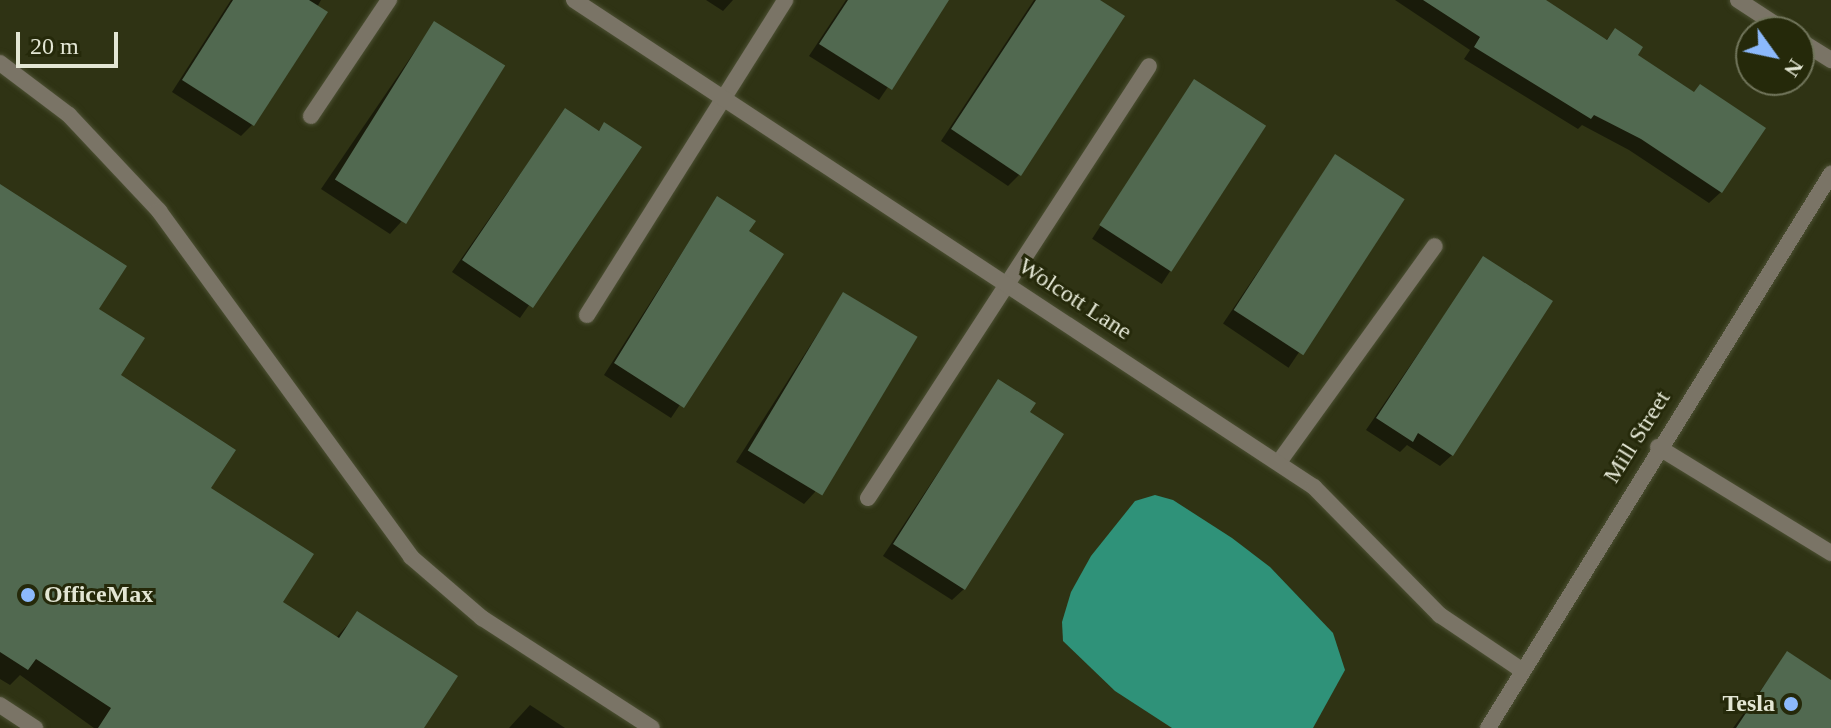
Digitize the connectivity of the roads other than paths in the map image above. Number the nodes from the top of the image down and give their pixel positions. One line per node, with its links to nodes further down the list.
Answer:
1 (389, 0): 9 (street)
2 (574, 0): 8 (street, Wolcott Lane)
3 (785, 0): 8 (street)
4 (1738, 0): 5 (street)
5 (1762, 16)
6 (0, 63): 21 (street)
7 (1149, 66): 12 (street)
8 (724, 98): 12 (street, Wolcott Lane); 13 (street)
9 (311, 116)
10 (1831, 174): 14 (street, Mill Street)
11 (1435, 246): 15 (street)
12 (1004, 282): 15 (street, Wolcott Lane); 16 (street)
13 (587, 315)
14 (1658, 447): 17 (street); 18 (street, Mill Street)
15 (1279, 462): 18 (street, Wolcott Lane)
16 (868, 498)
17 (1831, 553)
18 (1523, 671): 22 (street, Mill Street)
19 (0, 705): 20 (street)
20 (35, 728)
21 (652, 728)
22 (1488, 728)

